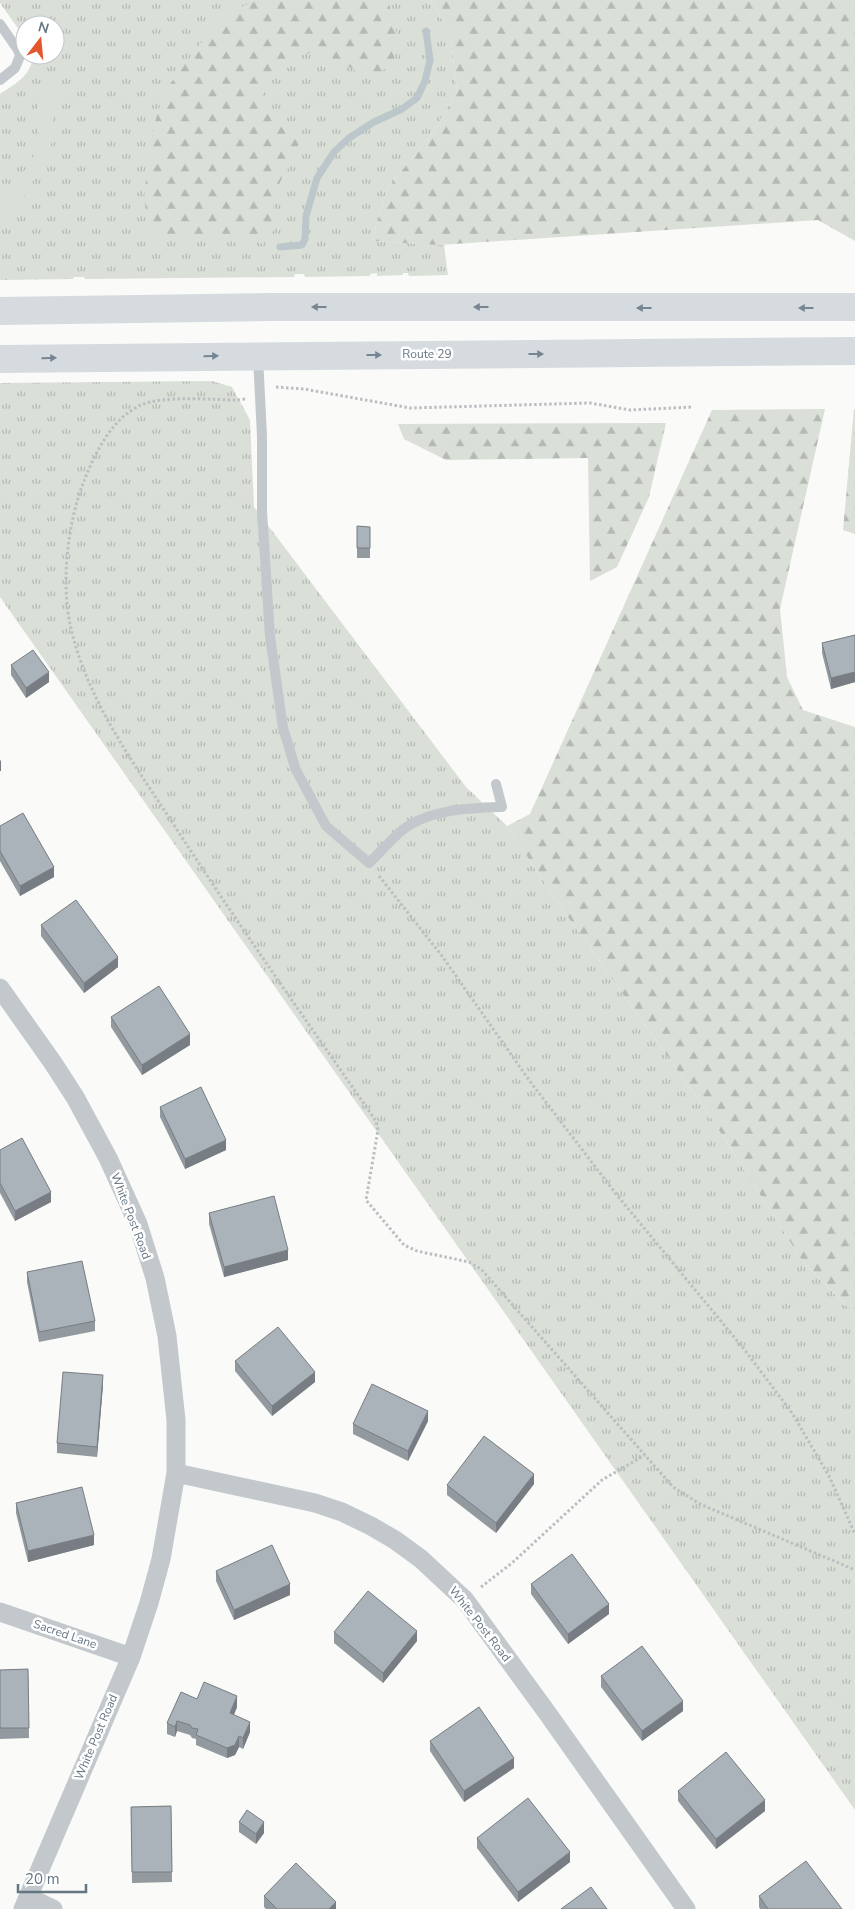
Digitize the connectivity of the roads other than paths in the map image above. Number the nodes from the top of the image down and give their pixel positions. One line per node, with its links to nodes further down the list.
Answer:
1 (0, 24): 2 (lane)
2 (0, 80)
3 (855, 307): 4 (main road, one-way to 4)
4 (0, 310)
5 (855, 350): 6 (main road, Route 29, one-way to 5)
6 (258, 356): 7 (main road, Route 29, one-way to 6); 8 (lane)
7 (0, 359)
8 (496, 784)
9 (0, 988): 10 (street, White Post Road)
10 (176, 1474): 12 (street, White Post Road); 15 (street, White Post Road)
11 (0, 1612): 12 (street, Sacred Lane)
12 (131, 1657): 13 (street, White Post Road)
13 (26, 1903): 14 (street)
14 (53, 1909)
15 (686, 1909)

